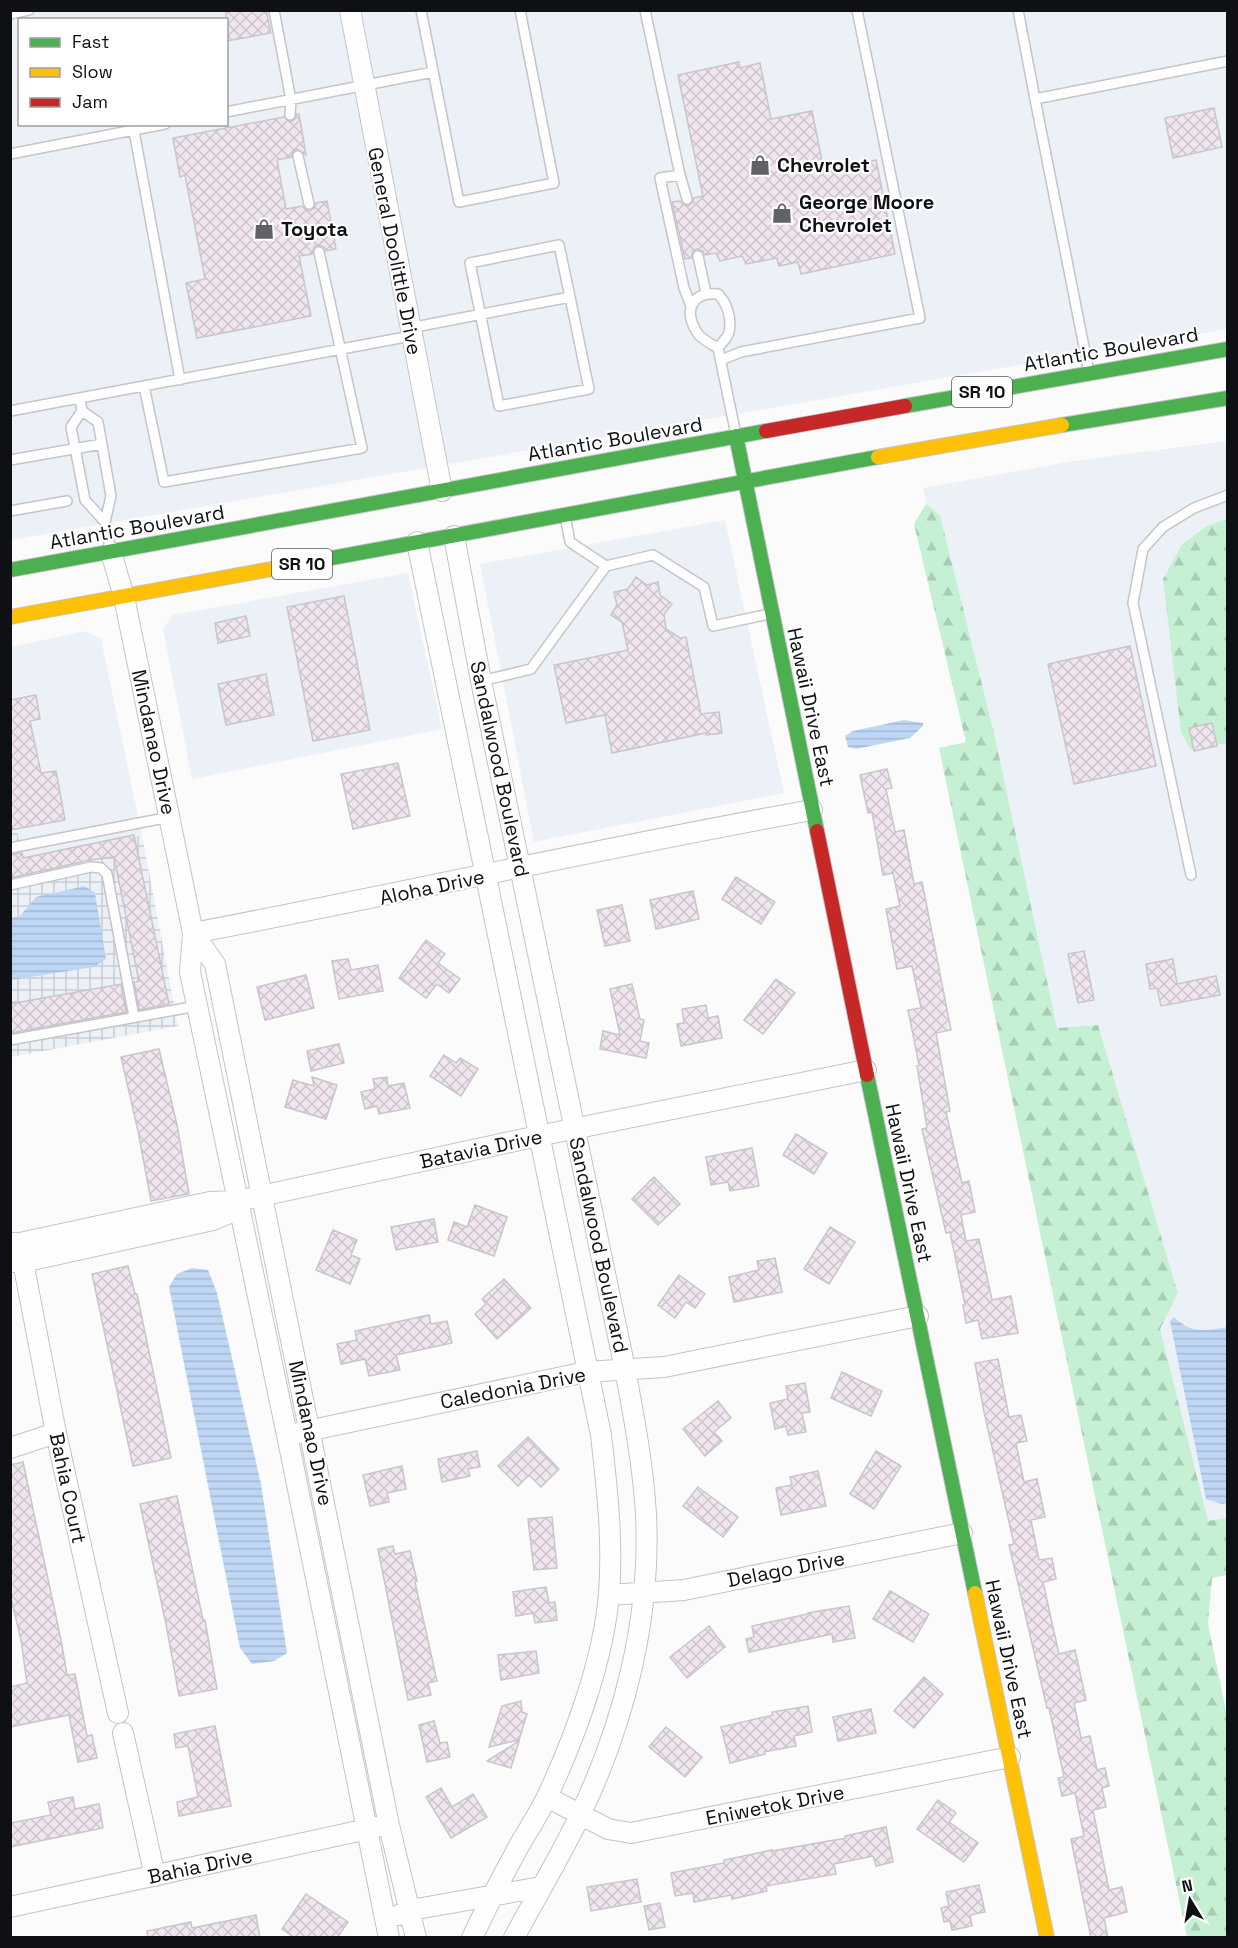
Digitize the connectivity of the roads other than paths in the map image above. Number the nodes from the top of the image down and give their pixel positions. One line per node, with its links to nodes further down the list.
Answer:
1 (29, 10): 9 (lane)
2 (274, 10): 14 (lane)
3 (350, 10): 12 (street, General Doolittle Drive)
4 (421, 10): 11 (lane)
5 (520, 10): 11 (lane)
6 (645, 10): 21 (lane)
7 (857, 10): 34 (lane)
8 (1018, 10): 13 (lane)
9 (10, 14)
10 (1227, 61): 13 (lane)
11 (433, 72): 12 (lane)
12 (364, 86): 14 (lane); 30 (street, General Doolittle Drive)
13 (1035, 99): 35 (lane)
14 (291, 100): 15 (lane); 16 (lane)
15 (228, 112)
16 (291, 115)
17 (155, 126): 18 (lane)
18 (134, 130): 19 (lane); 36 (lane)
19 (10, 154)
20 (298, 156): 23 (lane)
21 (680, 175): 22 (lane); 28 (lane)
22 (687, 199)
23 (309, 204)
24 (319, 252): 32 (lane)
25 (698, 256): 26 (lane)
26 (706, 293): 28 (lane); 31 (lane)
27 (570, 297): 29 (lane); 29 (lane); 29 (lane)
28 (691, 306): 31 (lane)
29 (480, 314): 30 (lane)
30 (411, 332): 32 (lane); 47 (street, General Doolittle Drive)
31 (718, 348): 34 (lane)
32 (340, 349): 36 (lane); 37 (lane)
33 (1227, 349): 35 (main road, Atlantic Boulevard / SR 10)
34 (721, 360): 42 (lane)
35 (1090, 373): 42 (main road, Atlantic Boulevard / SR 10)
36 (180, 380): 37 (lane)
37 (144, 386): 38 (lane)
38 (80, 398): 40 (lane); 41 (lane)
39 (1227, 398): 46 (main road, SR 10)
40 (10, 411)
41 (82, 411): 43 (lane); 44 (lane)
42 (736, 436): 46 (main road, Hawaii Drive East); 47 (main road, Atlantic Boulevard / SR 10)
43 (102, 444): 44 (lane); 52 (lane)
44 (75, 449): 45 (lane); 52 (lane)
45 (10, 460)
46 (746, 482): 51 (main road, SR 10); 59 (main road, Hawaii Drive East)
47 (442, 491): 55 (main road, Atlantic Boulevard / SR 10)
48 (1227, 495): 67 (lane)
49 (67, 501): 50 (lane)
50 (10, 511)
51 (565, 515): 53 (main road, SR 10); 56 (lane)
52 (105, 522): 55 (lane)
53 (454, 536): 54 (main road, SR 10); 61 (street, Sandalwood Boulevard)
54 (417, 542): 58 (main road, SR 10); 62 (street, Sandalwood Boulevard)
55 (111, 552): 57 (main road, Atlantic Boulevard / SR 10); 58 (street, Mindanao Drive)
56 (606, 566): 59 (lane); 61 (lane)
57 (10, 570)
58 (124, 597): 60 (main road, SR 10); 64 (street, Mindanao Drive)
59 (772, 614): 63 (main road, Hawaii Drive East)
60 (10, 617)
61 (481, 681): 62 (street); 66 (street, Sandalwood Boulevard)
62 (449, 693): 68 (street, Sandalwood Boulevard)
63 (813, 810): 66 (street, Aloha Drive); 74 (main road, Hawaii Drive East)
64 (170, 818): 65 (lane); 70 (street, Mindanao Drive)
65 (10, 848)
66 (521, 868): 68 (street, Aloha Drive); 75 (street, Sandalwood Boulevard)
67 (1191, 875)
68 (487, 876): 70 (street, Aloha Drive); 76 (street, Sandalwood Boulevard)
69 (10, 885): 72 (lane)
70 (193, 933): 71 (street, Mindanao Drive); 77 (street, Mindanao Drive)
71 (197, 1006): 72 (lane); 78 (street, Mindanao Drive)
72 (134, 1017): 73 (lane)
73 (10, 1040)
74 (866, 1070): 75 (street, Batavia Drive); 81 (main road, Hawaii Drive East)
75 (575, 1129): 76 (street, Batavia Drive); 82 (street, Sandalwood Boulevard)
76 (538, 1136): 77 (street, Batavia Drive); 83 (street, Sandalwood Boulevard)
77 (261, 1196): 78 (street, Batavia Drive); 84 (street, Mindanao Drive)
78 (238, 1202): 79 (street); 80 (street); 86 (street, Mindanao Drive)
79 (10, 1243)
80 (17, 1262): 85 (street, Bahia Court)
81 (918, 1316): 82 (street, Caledonia Drive); 88 (main road, Hawaii Drive East)
82 (625, 1369): 83 (street, Caledonia Drive); 89 (street, Sandalwood Boulevard)
83 (586, 1372): 84 (street, Caledonia Drive); 90 (street, Sandalwood Boulevard)
84 (311, 1430): 86 (street, Caledonia Drive); 96 (street, Mindanao Drive)
85 (56, 1433): 87 (street); 91 (street, Bahia Court)
86 (287, 1435): 97 (street, Mindanao Drive)
87 (10, 1448)
88 (962, 1533): 89 (street, Delago Drive); 93 (main road, Hawaii Drive East)
89 (644, 1593): 90 (street, Delago Drive); 95 (street, Sandalwood Boulevard)
90 (609, 1595): 94 (street, Sandalwood Boulevard)
91 (118, 1713)
92 (123, 1733): 98 (street)
93 (1010, 1757): 95 (street, Eniwetok Drive); 107 (main road, Hawaii Drive East)
94 (547, 1797): 95 (street, Eniwetok Drive); 100 (street, Sandalwood Boulevard)
95 (581, 1814): 99 (street, Sandalwood Boulevard)
96 (389, 1825): 97 (street, Bahia Drive); 102 (street, Mindanao Drive)
97 (367, 1830): 98 (street, Bahia Drive); 103 (street, Mindanao Drive)
98 (155, 1876): 101 (street, Bahia Drive)
99 (541, 1887): 100 (street); 106 (street, Sandalwood Boulevard)
100 (492, 1896): 102 (street); 105 (street, Sandalwood Boulevard)
101 (10, 1907)
102 (411, 1910): 103 (street); 104 (street, Mindanao Drive)
103 (387, 1929)
104 (416, 1938)
105 (472, 1938)
106 (514, 1938)
107 (1047, 1938)

